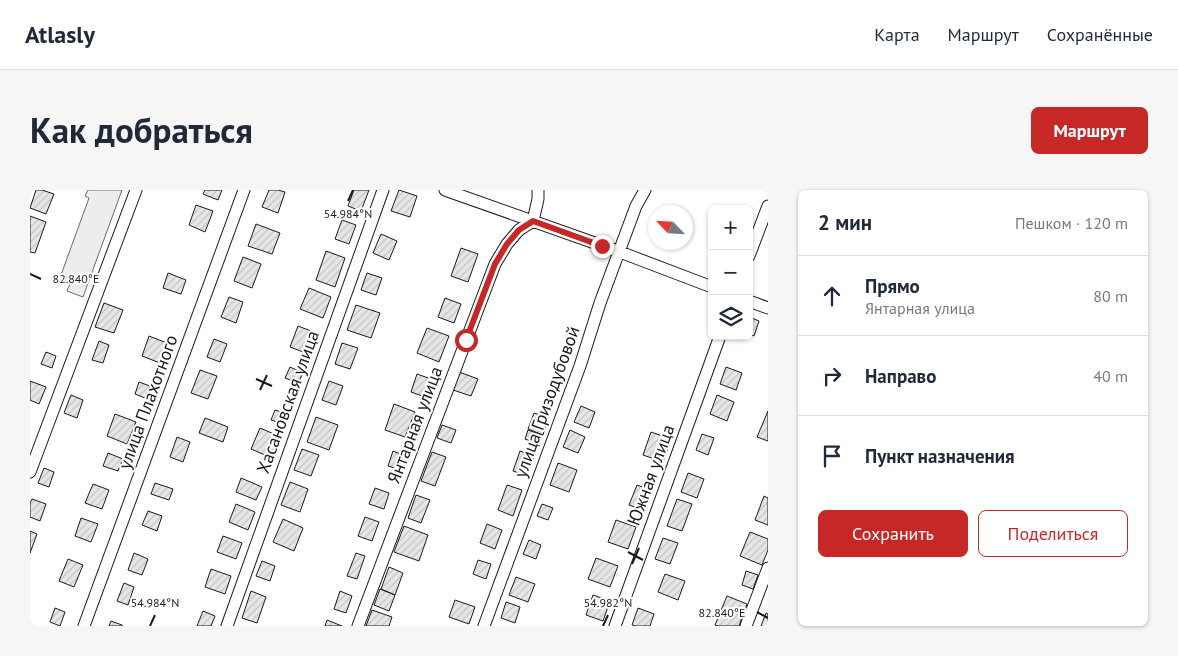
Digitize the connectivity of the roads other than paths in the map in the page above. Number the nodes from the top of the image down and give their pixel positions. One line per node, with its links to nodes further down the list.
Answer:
1 (136, 190): 15 (street)
2 (244, 190): 17 (street, улица Плахотного)
3 (383, 190): 18 (street, Хасановская улица)
4 (445, 190): 8 (street)
5 (538, 190): 8 (street)
6 (645, 190): 10 (street, улица Гризодубовой)
7 (768, 206): 9 (street)
8 (533, 221): 10 (street); 19 (street, Янтарная улица)
9 (751, 250)
10 (620, 252): 11 (street); 20 (street, улица Гризодубовой)
11 (708, 285)
12 (753, 302): 13 (street)
13 (768, 308)
14 (719, 340): 21 (street, Южная улица)
15 (30, 472)
16 (768, 568): 22 (street)
17 (84, 626)
18 (227, 626)
19 (358, 626)
20 (484, 626)
21 (614, 626)
22 (746, 626)

